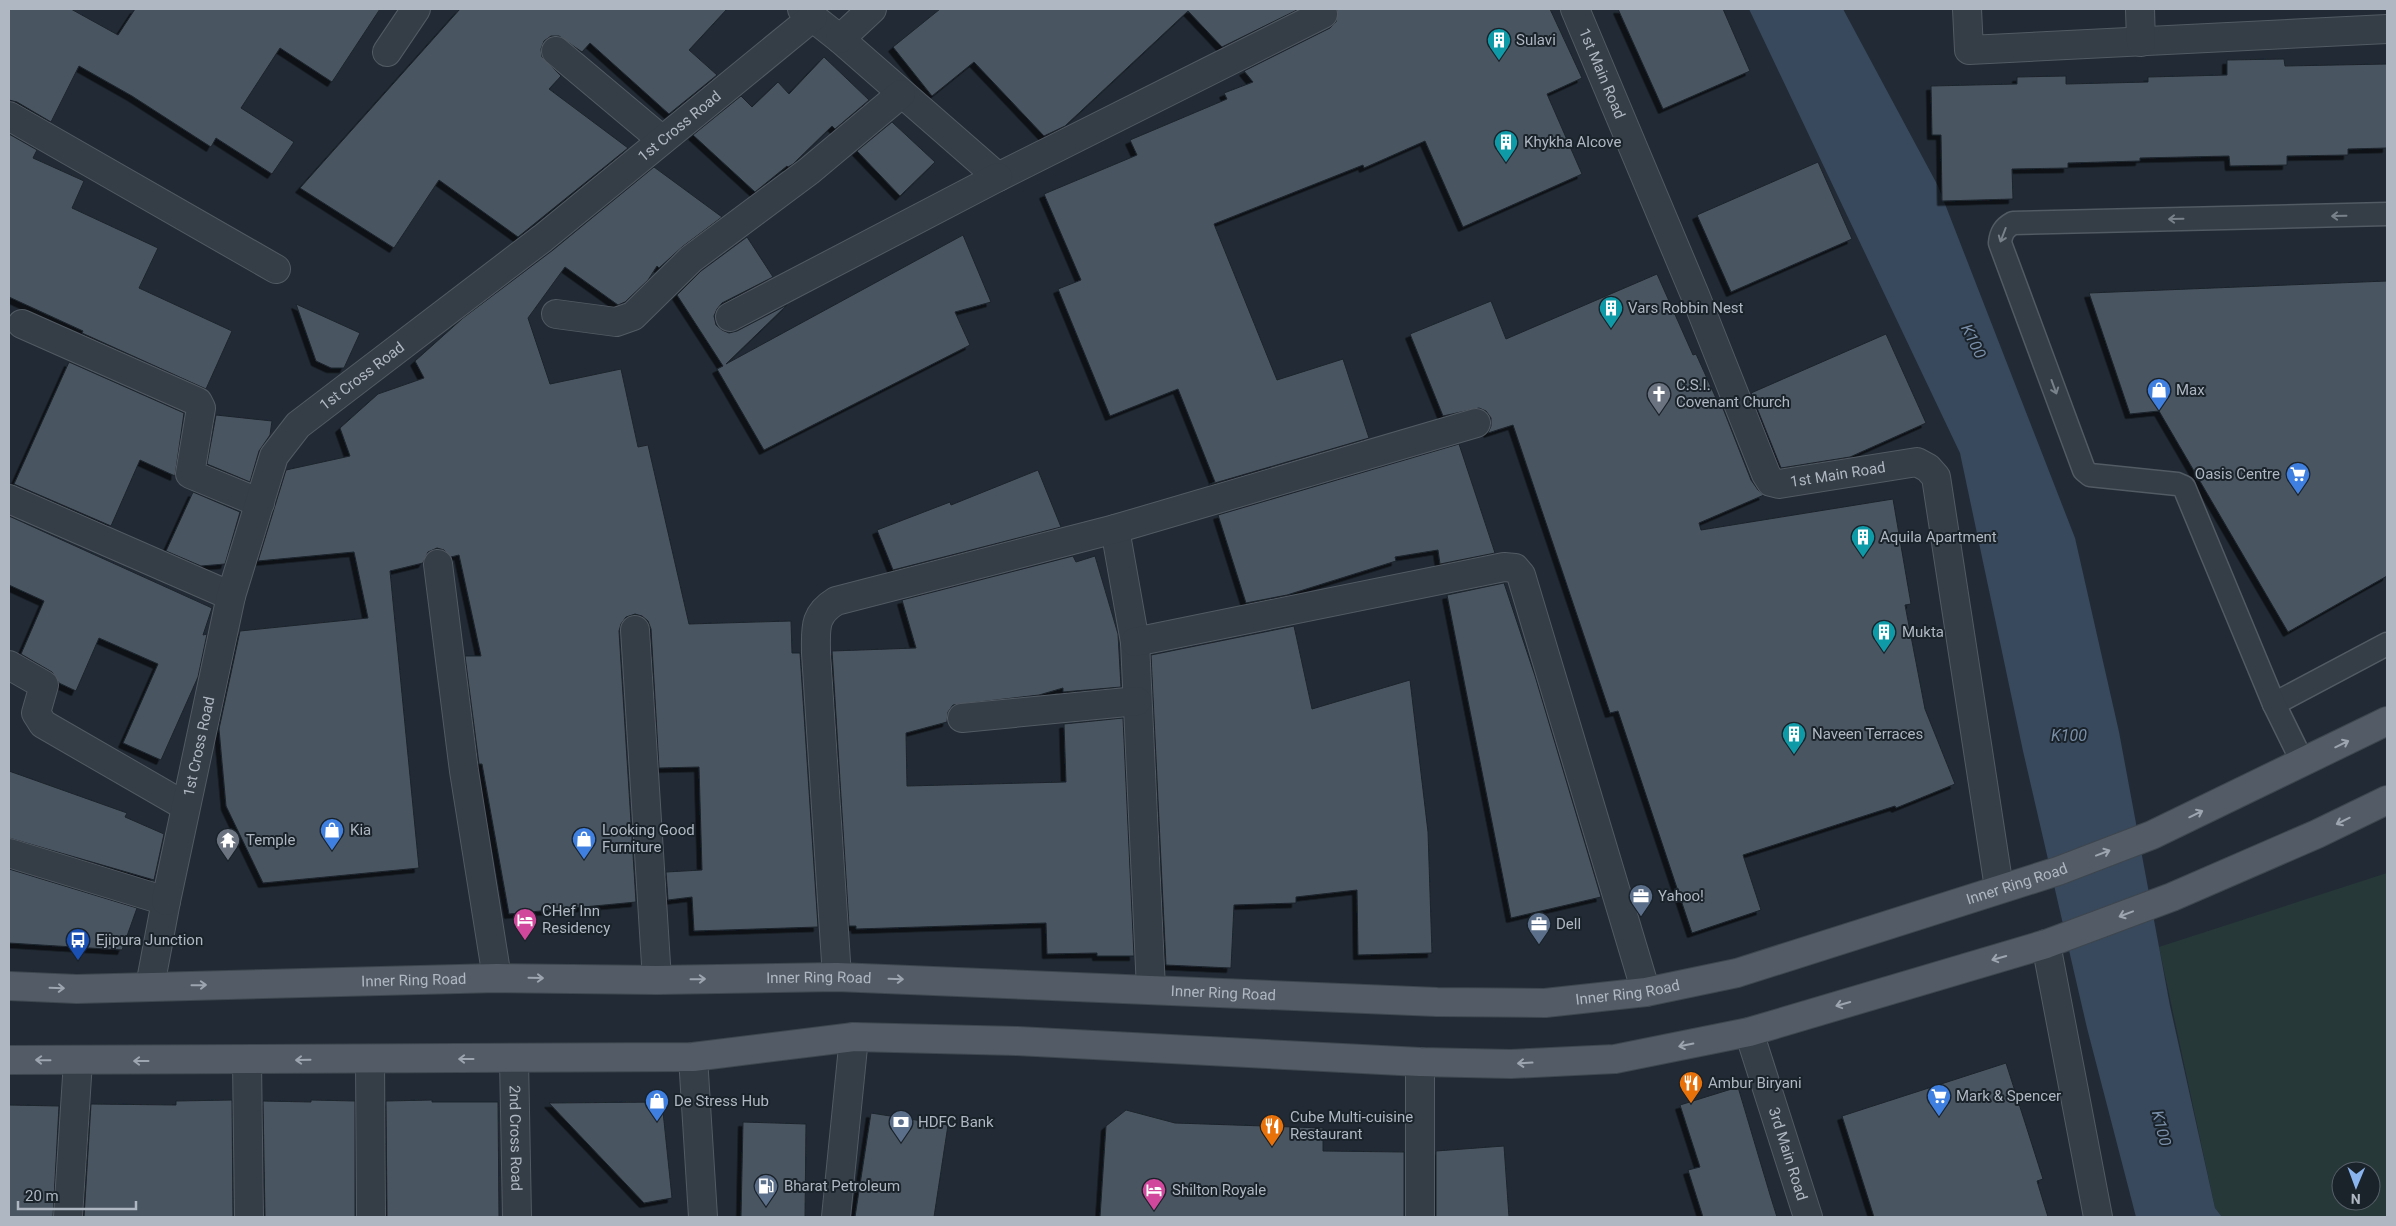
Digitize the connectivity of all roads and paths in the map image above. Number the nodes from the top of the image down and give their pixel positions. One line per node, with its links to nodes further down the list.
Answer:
1 (416, 9): 12 (street)
2 (872, 9): 9 (street)
3 (1575, 9): 40 (street, 1st Main Road)
4 (1967, 9): 10 (street)
5 (2140, 9): 10 (street)
6 (807, 13): 9 (street); 15 (street, 1st Cross Road)
7 (1322, 14): 16 (street)
8 (2372, 23): 10 (street)
9 (840, 39): 13 (street)
10 (2141, 42)
11 (556, 51): 15 (street)
12 (387, 52)
13 (901, 94): 16 (street); 19 (street)
14 (9, 116): 18 (street)
15 (662, 140): 24 (street, 1st Cross Road)
16 (998, 177): 20 (street)
17 (2387, 214): 33 (lane, one-way to 33)
18 (276, 268)
19 (556, 314)
20 (730, 317)
21 (22, 324): 24 (street)
22 (1476, 423): 25 (street)
23 (9, 500): 27 (street)
24 (260, 503): 27 (street, 1st Cross Road)
25 (1115, 529): 29 (street); 43 (street)
26 (438, 564): 44 (street)
27 (231, 596): 38 (street, 1st Cross Road)
28 (635, 630): 45 (street)
29 (1135, 642): 32 (street); 49 (street)
30 (2387, 644): 33 (lane)
31 (9, 665): 38 (street)
32 (1137, 701): 34 (street); 48 (street)
33 (2274, 704): 36 (lane)
34 (962, 718)
35 (2387, 721): 36 (main road, Inner Ring Road, one-way to 35)
36 (2303, 763): 40 (main road, Inner Ring Road, one-way to 36)
37 (2387, 800): 42 (main road, one-way to 42)
38 (185, 806): 41 (street, 1st Cross Road)
39 (9, 853): 41 (street)
40 (1999, 888): 49 (main road, Inner Ring Road)
41 (166, 901): 47 (street, 1st Cross Road)
42 (2046, 944): 50 (main road, one-way to 50); 67 (street)
43 (838, 977): 45 (main road, Inner Ring Road, one-way to 43); 48 (main road, Inner Ring Road, one-way to 48)
44 (497, 978): 45 (main road, Inner Ring Road, one-way to 45); 47 (main road, Inner Ring Road, one-way to 44)
45 (657, 980)
46 (9, 986): 47 (main road, Inner Ring Road, one-way to 47)
47 (150, 986)
48 (1151, 989): 49 (main road, Inner Ring Road)
49 (1646, 992)
50 (1749, 1032): 58 (main road, one-way to 58); 66 (street, 3rd Main Road)
51 (854, 1037): 52 (main road); 58 (main road); 64 (street)
52 (693, 1057): 54 (main road); 63 (street)
53 (370, 1059): 54 (main road, one-way to 53); 56 (main road, one-way to 56); 61 (street)
54 (514, 1059): 62 (street, 2nd Cross Road)
55 (9, 1060): 57 (main road, one-way to 55)
56 (247, 1060): 57 (main road, one-way to 57); 60 (street)
57 (78, 1061): 59 (street)
58 (1420, 1062): 65 (street)
59 (68, 1217)
60 (249, 1217)
61 (371, 1217)
62 (517, 1217)
63 (703, 1217)
64 (836, 1217)
65 (1420, 1217)
66 (1808, 1217)
67 (2098, 1217)

